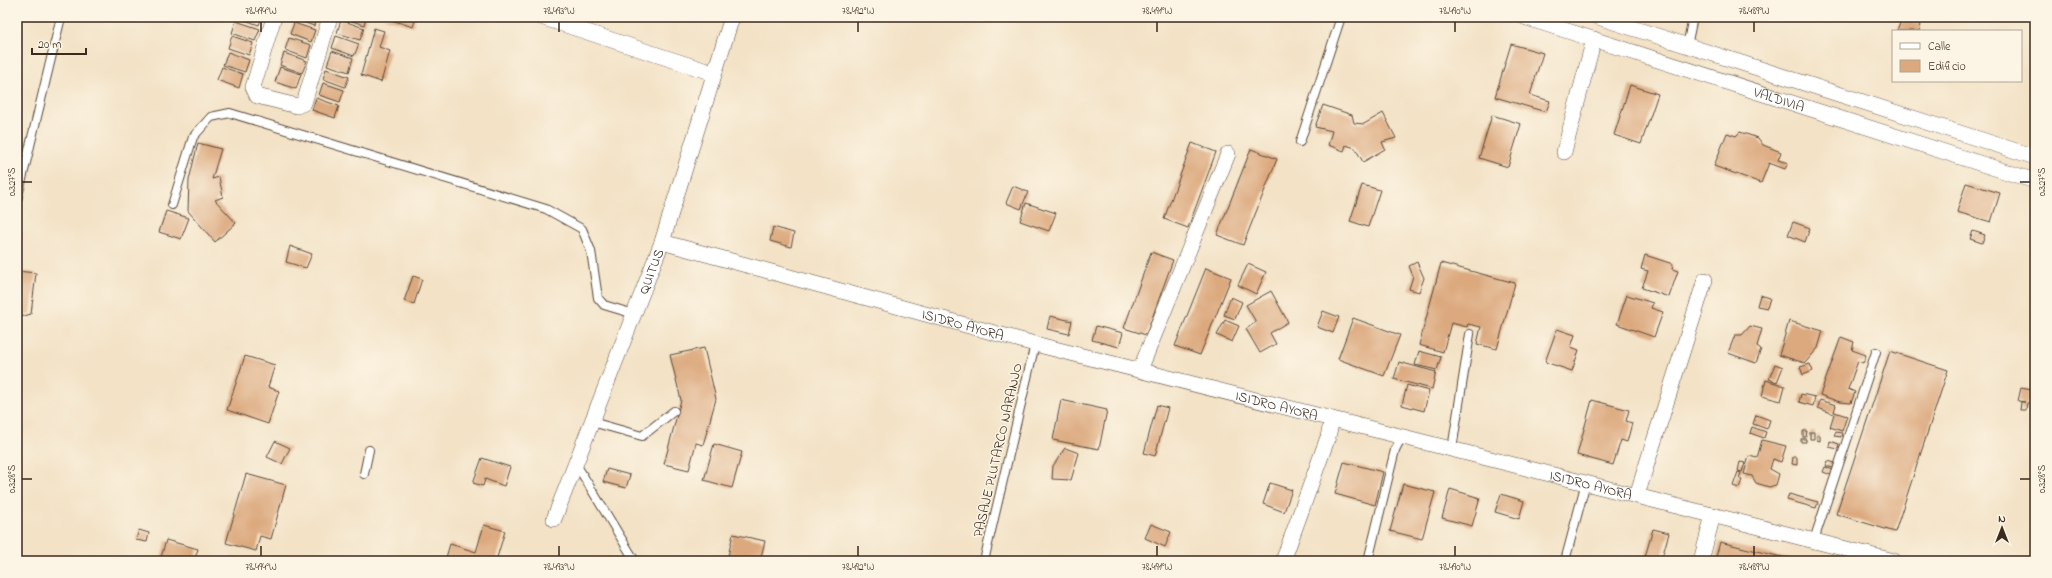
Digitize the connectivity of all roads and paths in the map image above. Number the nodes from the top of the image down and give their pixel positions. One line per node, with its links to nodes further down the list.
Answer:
1 (61, 17): 20 (lane)
2 (274, 17): 3 (street)
3 (330, 17)
4 (541, 17): 14 (street)
5 (732, 17): 14 (street, QUITUS)
6 (1341, 17): 15 (lane)
7 (1524, 17): 10 (street, VALDIVIA)
8 (1598, 17): 11 (street, VALDIVIA)
9 (1693, 17): 11 (lane)
10 (1594, 40): 13 (street, VALDIVIA); 16 (street)
11 (1687, 46): 12 (street, VALDIVIA)
12 (1702, 50): 13 (street); 18 (street, VALDIVIA)
13 (1696, 72): 19 (street, VALDIVIA)
14 (713, 73): 22 (street, QUITUS)
15 (1300, 142)
16 (1564, 152)
17 (1228, 154): 28 (street)
18 (2035, 157)
19 (2035, 181)
20 (17, 200)
21 (172, 205): 24 (lane)
22 (662, 242): 24 (street, QUITUS); 26 (street, ISIDRO AYORA)
23 (1705, 280): 38 (street)
24 (634, 314): 31 (street, QUITUS)
25 (1470, 334): 33 (lane)
26 (1035, 344): 28 (street, ISIDRO AYORA); 43 (lane, PASAJE PLUTARCO NARANJO)
27 (1876, 352): 41 (lane)
28 (1140, 370): 30 (street, ISIDRO AYORA)
29 (674, 411): 31 (lane)
30 (1332, 418): 32 (street, ISIDRO AYORA); 44 (street)
31 (592, 422): 35 (street, QUITUS)
32 (1402, 436): 33 (street, ISIDRO AYORA); 45 (lane)
33 (1452, 449): 37 (street, ISIDRO AYORA)
34 (369, 450): 36 (lane)
35 (576, 464): 40 (street, QUITUS); 42 (lane)
36 (364, 474)
37 (1586, 482): 38 (street, ISIDRO AYORA); 46 (lane)
38 (1637, 495): 39 (street, ISIDRO AYORA)
39 (1714, 515): 41 (street, ISIDRO AYORA); 47 (street)
40 (554, 519)
41 (1814, 540): 48 (street, ISIDRO AYORA)
42 (635, 561)
43 (984, 561)
44 (1282, 561)
45 (1368, 561)
46 (1565, 561)
47 (1701, 561)
48 (1894, 561)

